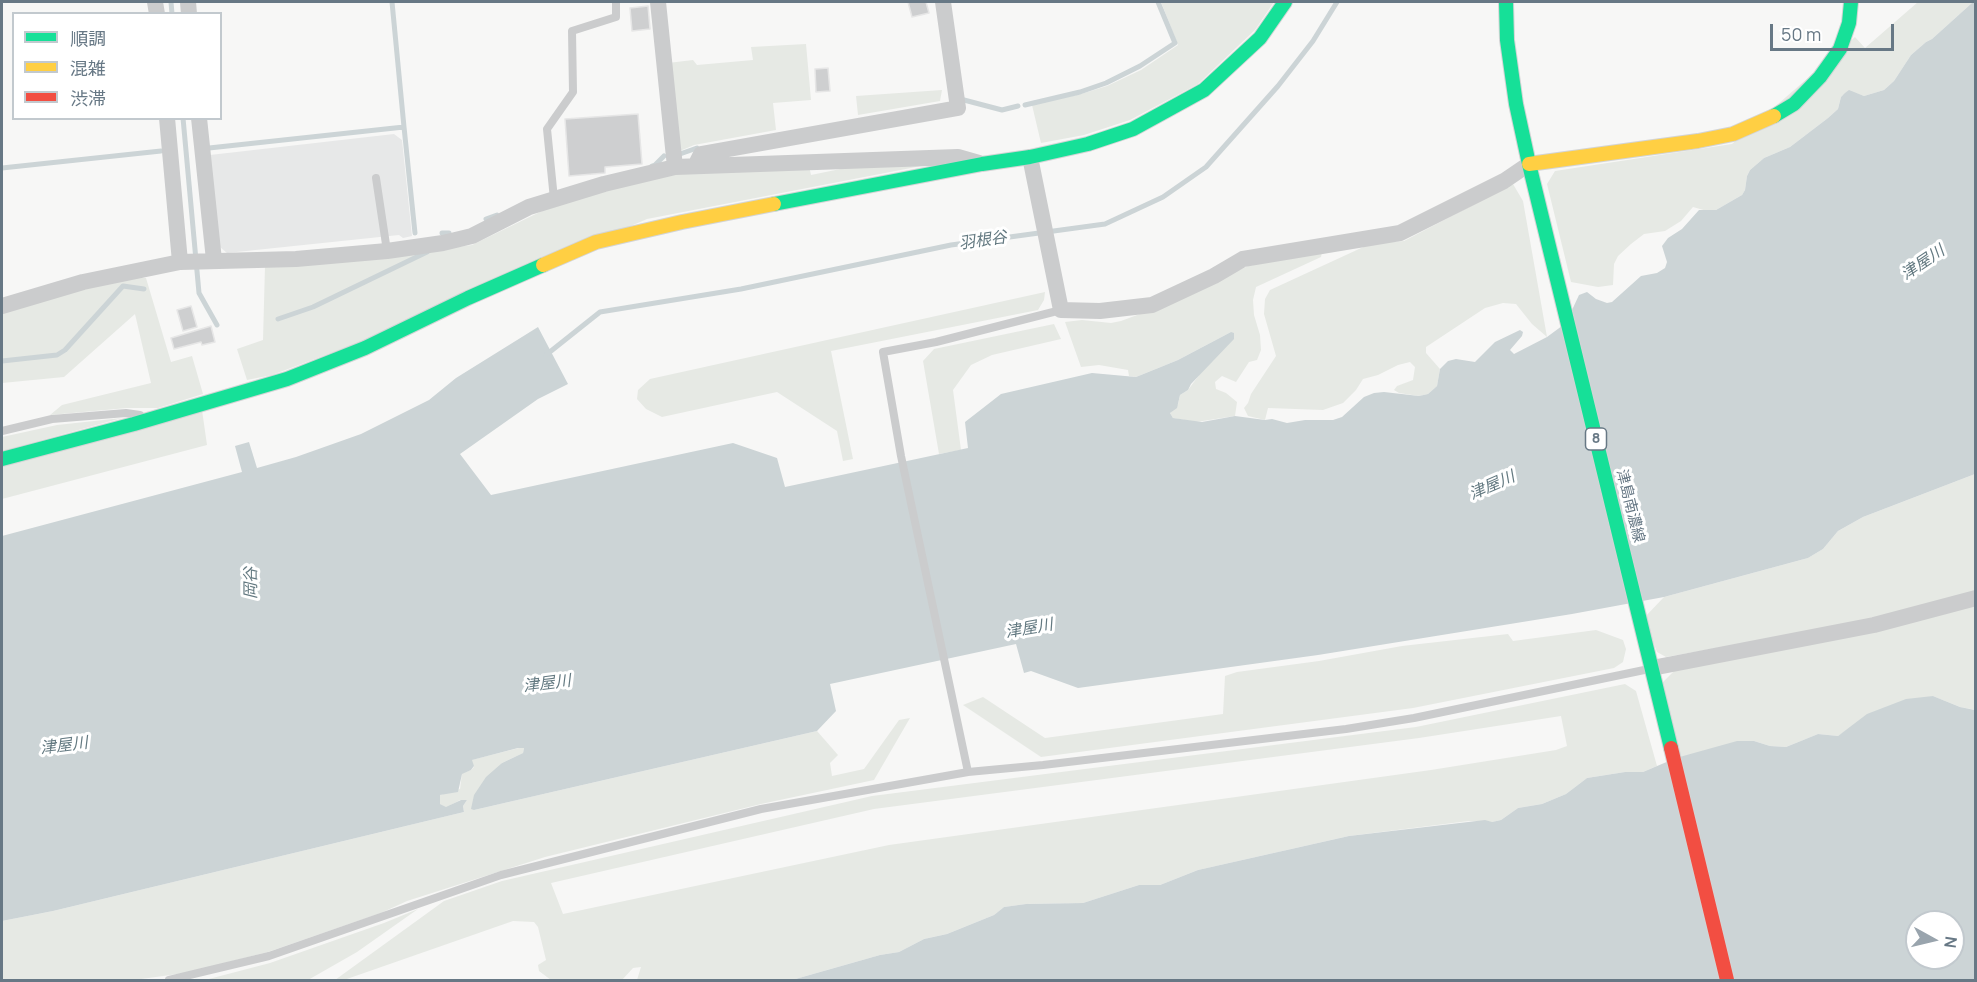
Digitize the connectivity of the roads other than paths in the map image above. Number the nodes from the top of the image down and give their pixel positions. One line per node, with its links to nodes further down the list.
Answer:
1 (616, 2): 15 (lane)
2 (658, 2): 13 (street)
3 (943, 2): 12 (street)
4 (1285, 2): 9 (street)
5 (1506, 2): 11 (street, 津島南濃線 / 8)
6 (1851, 2): 11 (street)
7 (167, 120): 17 (street)
8 (199, 120): 17 (street)
9 (1030, 157): 10 (street); 19 (street)
10 (982, 164): 12 (street); 20 (street)
11 (1529, 164): 19 (street); 24 (street, 津島南濃線 / 8)
12 (695, 166): 13 (street)
13 (675, 167): 15 (street)
14 (376, 178): 16 (lane)
15 (554, 199): 16 (street)
16 (387, 251): 17 (street)
17 (197, 261): 18 (street)
18 (2, 306)
19 (1061, 310): 25 (lane)
20 (156, 417): 21 (lane); 22 (street)
21 (2, 430)
22 (2, 459)
23 (1976, 598): 24 (street)
24 (1652, 668): 25 (lane); 27 (street, 津島南濃線 / 8)
25 (968, 772): 26 (lane)
26 (169, 981)
27 (1727, 981)

